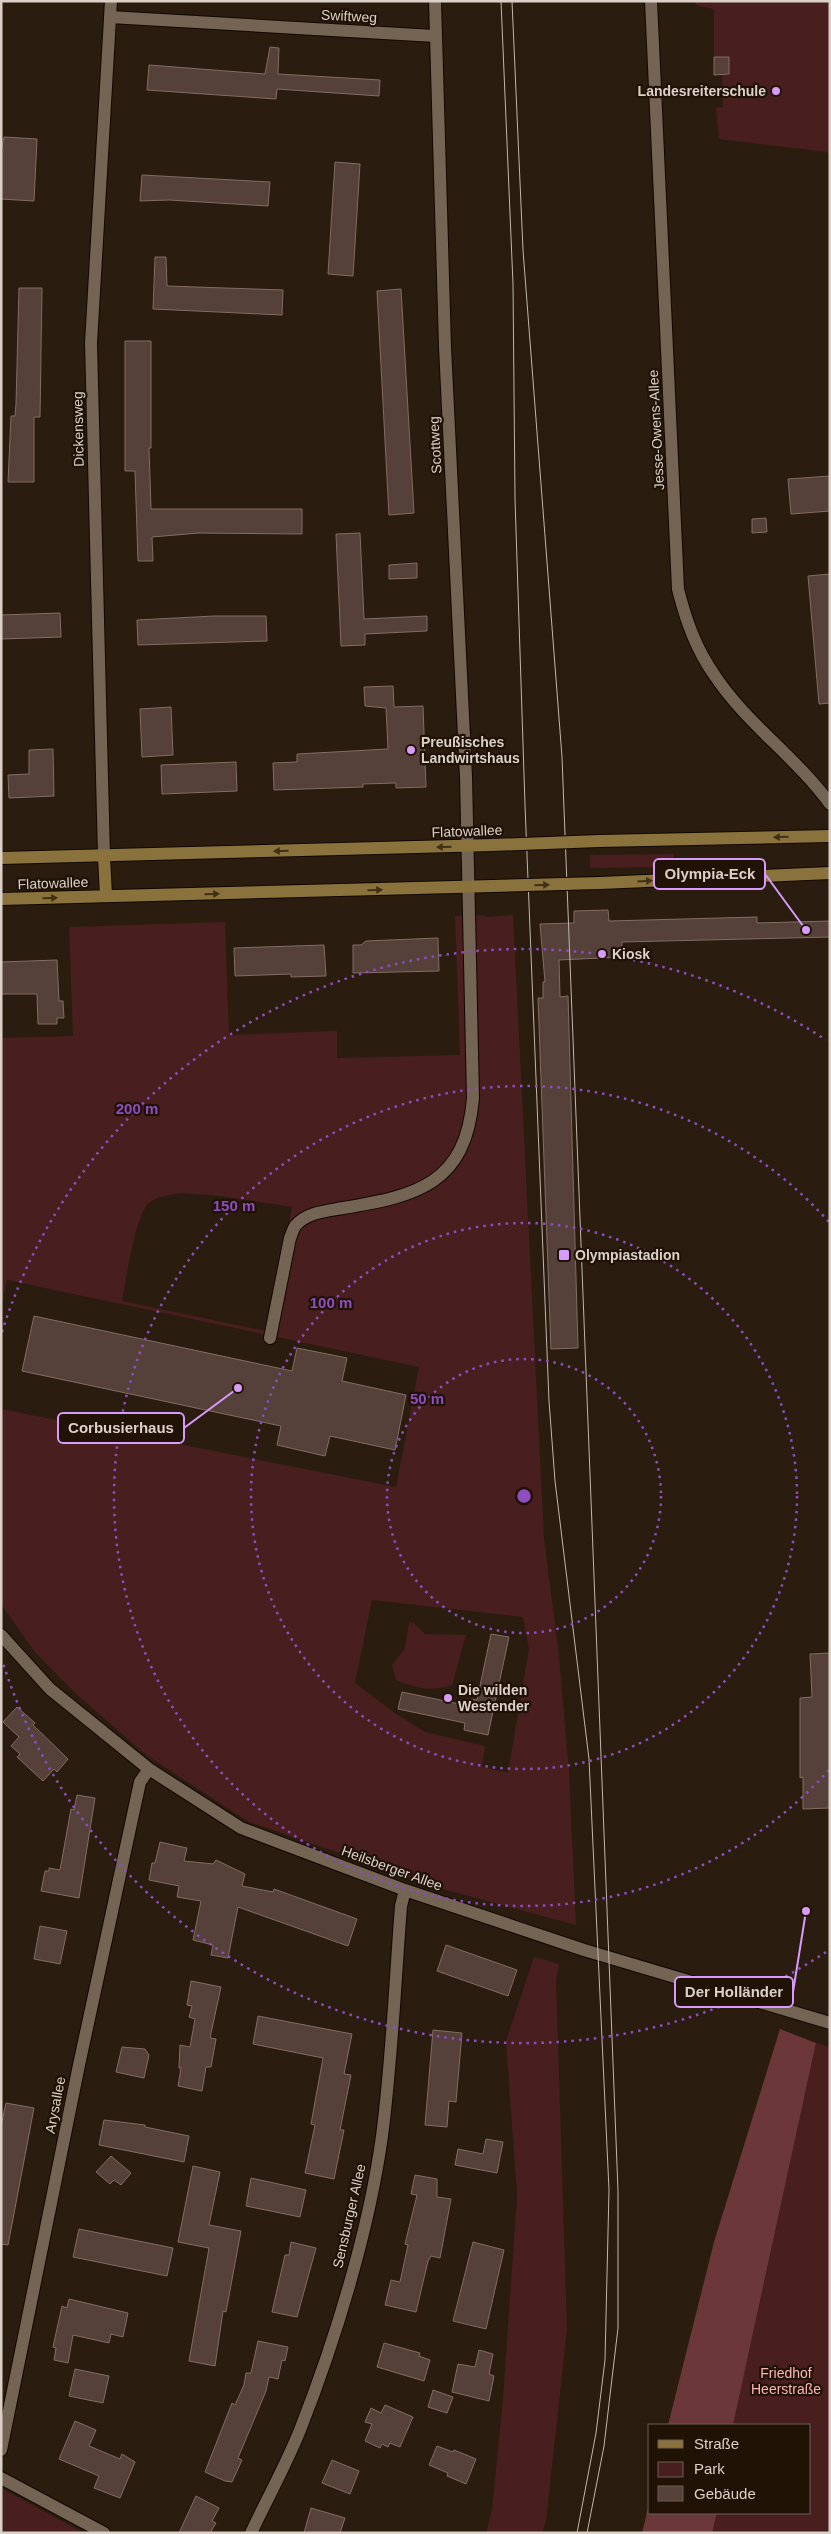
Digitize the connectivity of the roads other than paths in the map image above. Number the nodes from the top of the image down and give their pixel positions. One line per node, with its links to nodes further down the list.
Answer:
1 (111, 1): 4 (street, Dickensweg)
2 (434, 1): 5 (street, Scottweg)
3 (651, 1): 6 (street, Jesse-Owens-Allee)
4 (110, 17): 5 (street, Swiftweg); 9 (street, Dickensweg)
5 (436, 36): 8 (street, Scottweg)
6 (830, 804)
7 (830, 836): 8 (main road, Flatowallee, one-way to 8, bridge)
8 (468, 846): 9 (main road, Flatowallee, one-way to 9); 12 (street, Scottweg)
9 (104, 856): 10 (main road, Flatowallee); 13 (main road, Flatowallee)
10 (1, 858)
11 (830, 874): 12 (main road, Flatowallee, one-way to 11, bridge)
12 (470, 888): 13 (main road, Flatowallee, one-way to 12); 15 (street, Scottweg)
13 (106, 896): 14 (main road, Flatowallee, one-way to 13)
14 (1, 899)
15 (270, 1338)
16 (1, 1635): 17 (street, Heilsberger Allee)
17 (149, 1769): 18 (street, Heilsberger Allee); 20 (street, Arysallee)
18 (406, 1890): 19 (street, Heilsberger Allee); 23 (street, Sensburger Allee)
19 (830, 2023)
20 (1, 2450)
21 (1, 2478): 22 (street)
22 (104, 2533)
23 (251, 2533)

